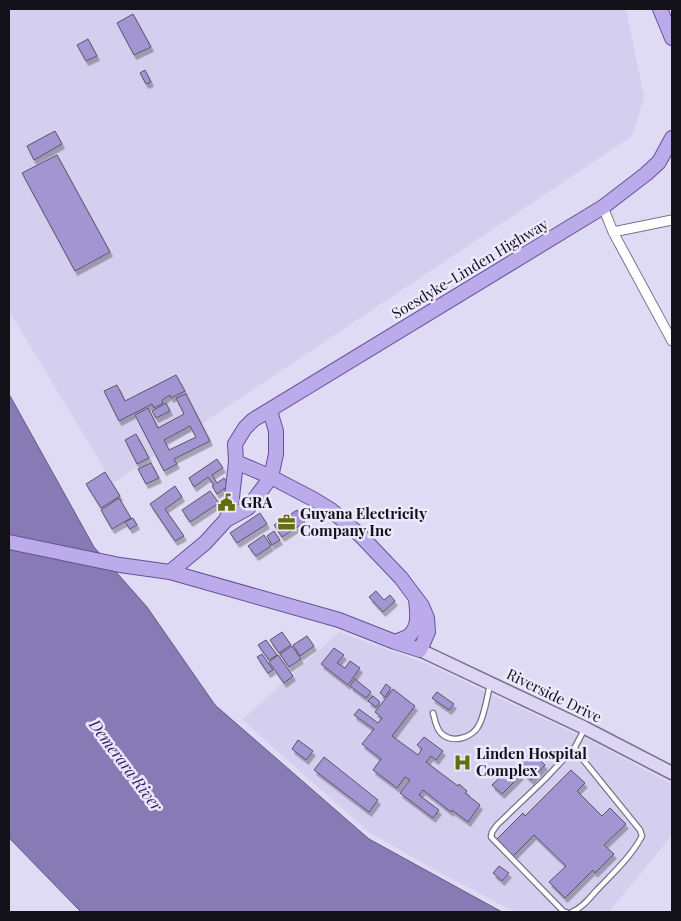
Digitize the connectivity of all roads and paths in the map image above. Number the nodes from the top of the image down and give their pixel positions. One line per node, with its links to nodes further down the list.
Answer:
1 (660, 9): 2 (main road)
2 (672, 38)
3 (672, 138): 4 (main road, Soesdyke-Linden Highway)
4 (603, 207): 6 (street); 8 (main road, Soesdyke-Linden Highway)
5 (672, 220): 6 (street)
6 (612, 232): 7 (street)
7 (672, 341)
8 (270, 411): 9 (main road, Soesdyke-Linden Highway); 10 (main road, Soesdyke-Linden Highway)
9 (236, 462): 10 (main road); 11 (main road, Soesdyke-Linden Highway)
10 (270, 476): 11 (main road, Soesdyke-Linden Highway); 14 (main road)
11 (226, 520): 13 (main road, Soesdyke-Linden Highway)
12 (9, 542): 13 (main road)
13 (170, 572): 15 (main road)
14 (416, 597): 15 (main road); 16 (main road)
15 (395, 642): 16 (main road)
16 (420, 650): 17 (street, Riverside Drive)
17 (491, 683): 18 (lane); 19 (street, Riverside Drive)
18 (433, 713)
19 (585, 728): 20 (lane); 21 (street, Riverside Drive)
20 (575, 747): 22 (lane); 23 (lane)
21 (672, 773)
22 (566, 912)
23 (572, 912)

